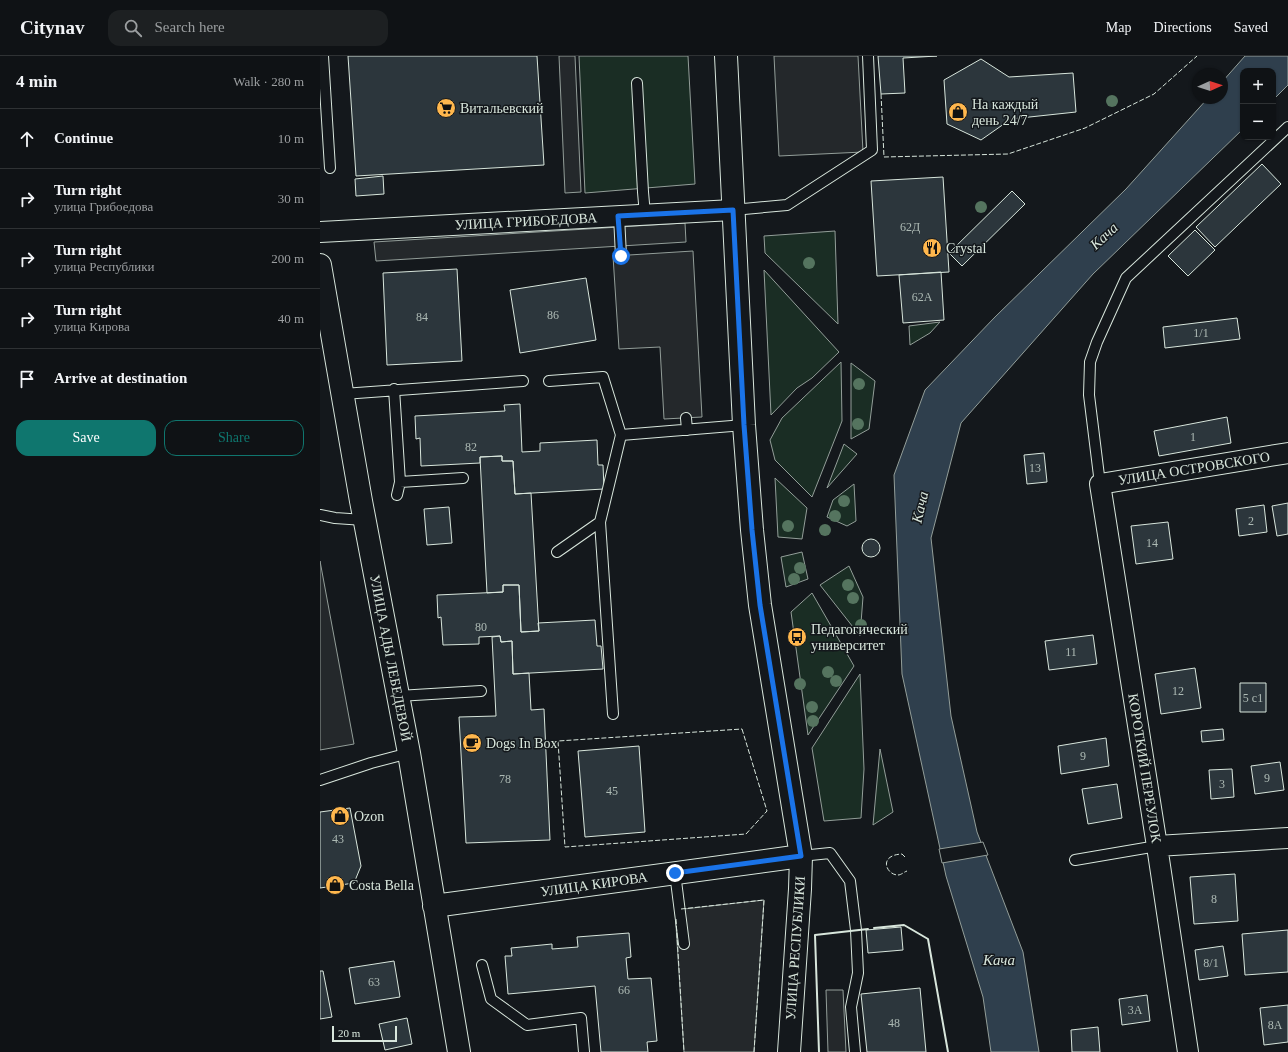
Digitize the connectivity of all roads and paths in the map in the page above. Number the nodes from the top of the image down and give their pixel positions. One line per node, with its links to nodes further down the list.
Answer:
1 (323, 56): 4 (lane)
2 (726, 56): 8 (street, УЛИЦА РЕСПУБЛИКИ)
3 (868, 56): 8 (lane)
4 (322, 69): 7 (lane)
5 (637, 83): 9 (lane)
6 (1288, 127): 25 (lane)
7 (330, 168)
8 (733, 210): 9 (street, УЛИЦА ГРИБОЕДОВА); 19 (street, УЛИЦА РЕСПУБЛИКИ)
9 (645, 215): 10 (street, УЛИЦА ГРИБОЕДОВА)
10 (618, 216): 11 (street, УЛИЦА ГРИБОЕДОВА); 12 (lane)
11 (320, 232)
12 (621, 256)
13 (320, 265): 17 (street, УЛИЦА АДЫ ЛЕБЕДЕВОЙ)
14 (523, 381): 16 (lane)
15 (549, 381): 21 (lane)
16 (394, 389): 17 (lane); 24 (lane)
17 (342, 394): 28 (street, УЛИЦА АДЫ ЛЕБЕДЕВОЙ)
18 (686, 418): 20 (lane)
19 (744, 425): 20 (lane); 38 (street, УЛИЦА РЕСПУБЛИКИ)
20 (687, 430): 21 (lane)
21 (620, 435): 29 (lane)
22 (1288, 453): 25 (street, УЛИЦА ОСТРОВСКОГО)
23 (463, 478): 24 (lane)
24 (400, 482): 26 (lane)
25 (1100, 484): 37 (street, КОРОТКИЙ ПЕРЕУЛОК)
26 (397, 495)
27 (320, 515): 28 (lane)
28 (364, 520): 32 (street, УЛИЦА АДЫ ЛЕБЕДЕВОЙ)
29 (600, 522): 30 (lane); 33 (lane)
30 (557, 552)
31 (481, 691): 32 (lane)
32 (398, 696): 34 (street, УЛИЦА АДЫ ЛЕБЕДЕВОЙ)
33 (613, 714)
34 (409, 753): 35 (lane); 41 (street, УЛИЦА АДЫ ЛЕБЕДЕВОЙ)
35 (320, 780)
36 (1288, 838): 37 (street)
37 (1157, 846): 39 (lane); 48 (street, КОРОТКИЙ ПЕРЕУЛОК)
38 (801, 856): 40 (street, УЛИЦА КИРОВА); 46 (street, УЛИЦА РЕСПУБЛИКИ); 47 (lane)
39 (1075, 860)
40 (675, 873): 41 (street, УЛИЦА КИРОВА); 42 (lane)
41 (434, 906): 44 (street, УЛИЦА АДЫ ЛЕБЕДЕВОЙ)
42 (684, 944)
43 (482, 965): 45 (lane)
44 (459, 1052)
45 (584, 1052)
46 (789, 1052)
47 (855, 1052)
48 (1188, 1052)

